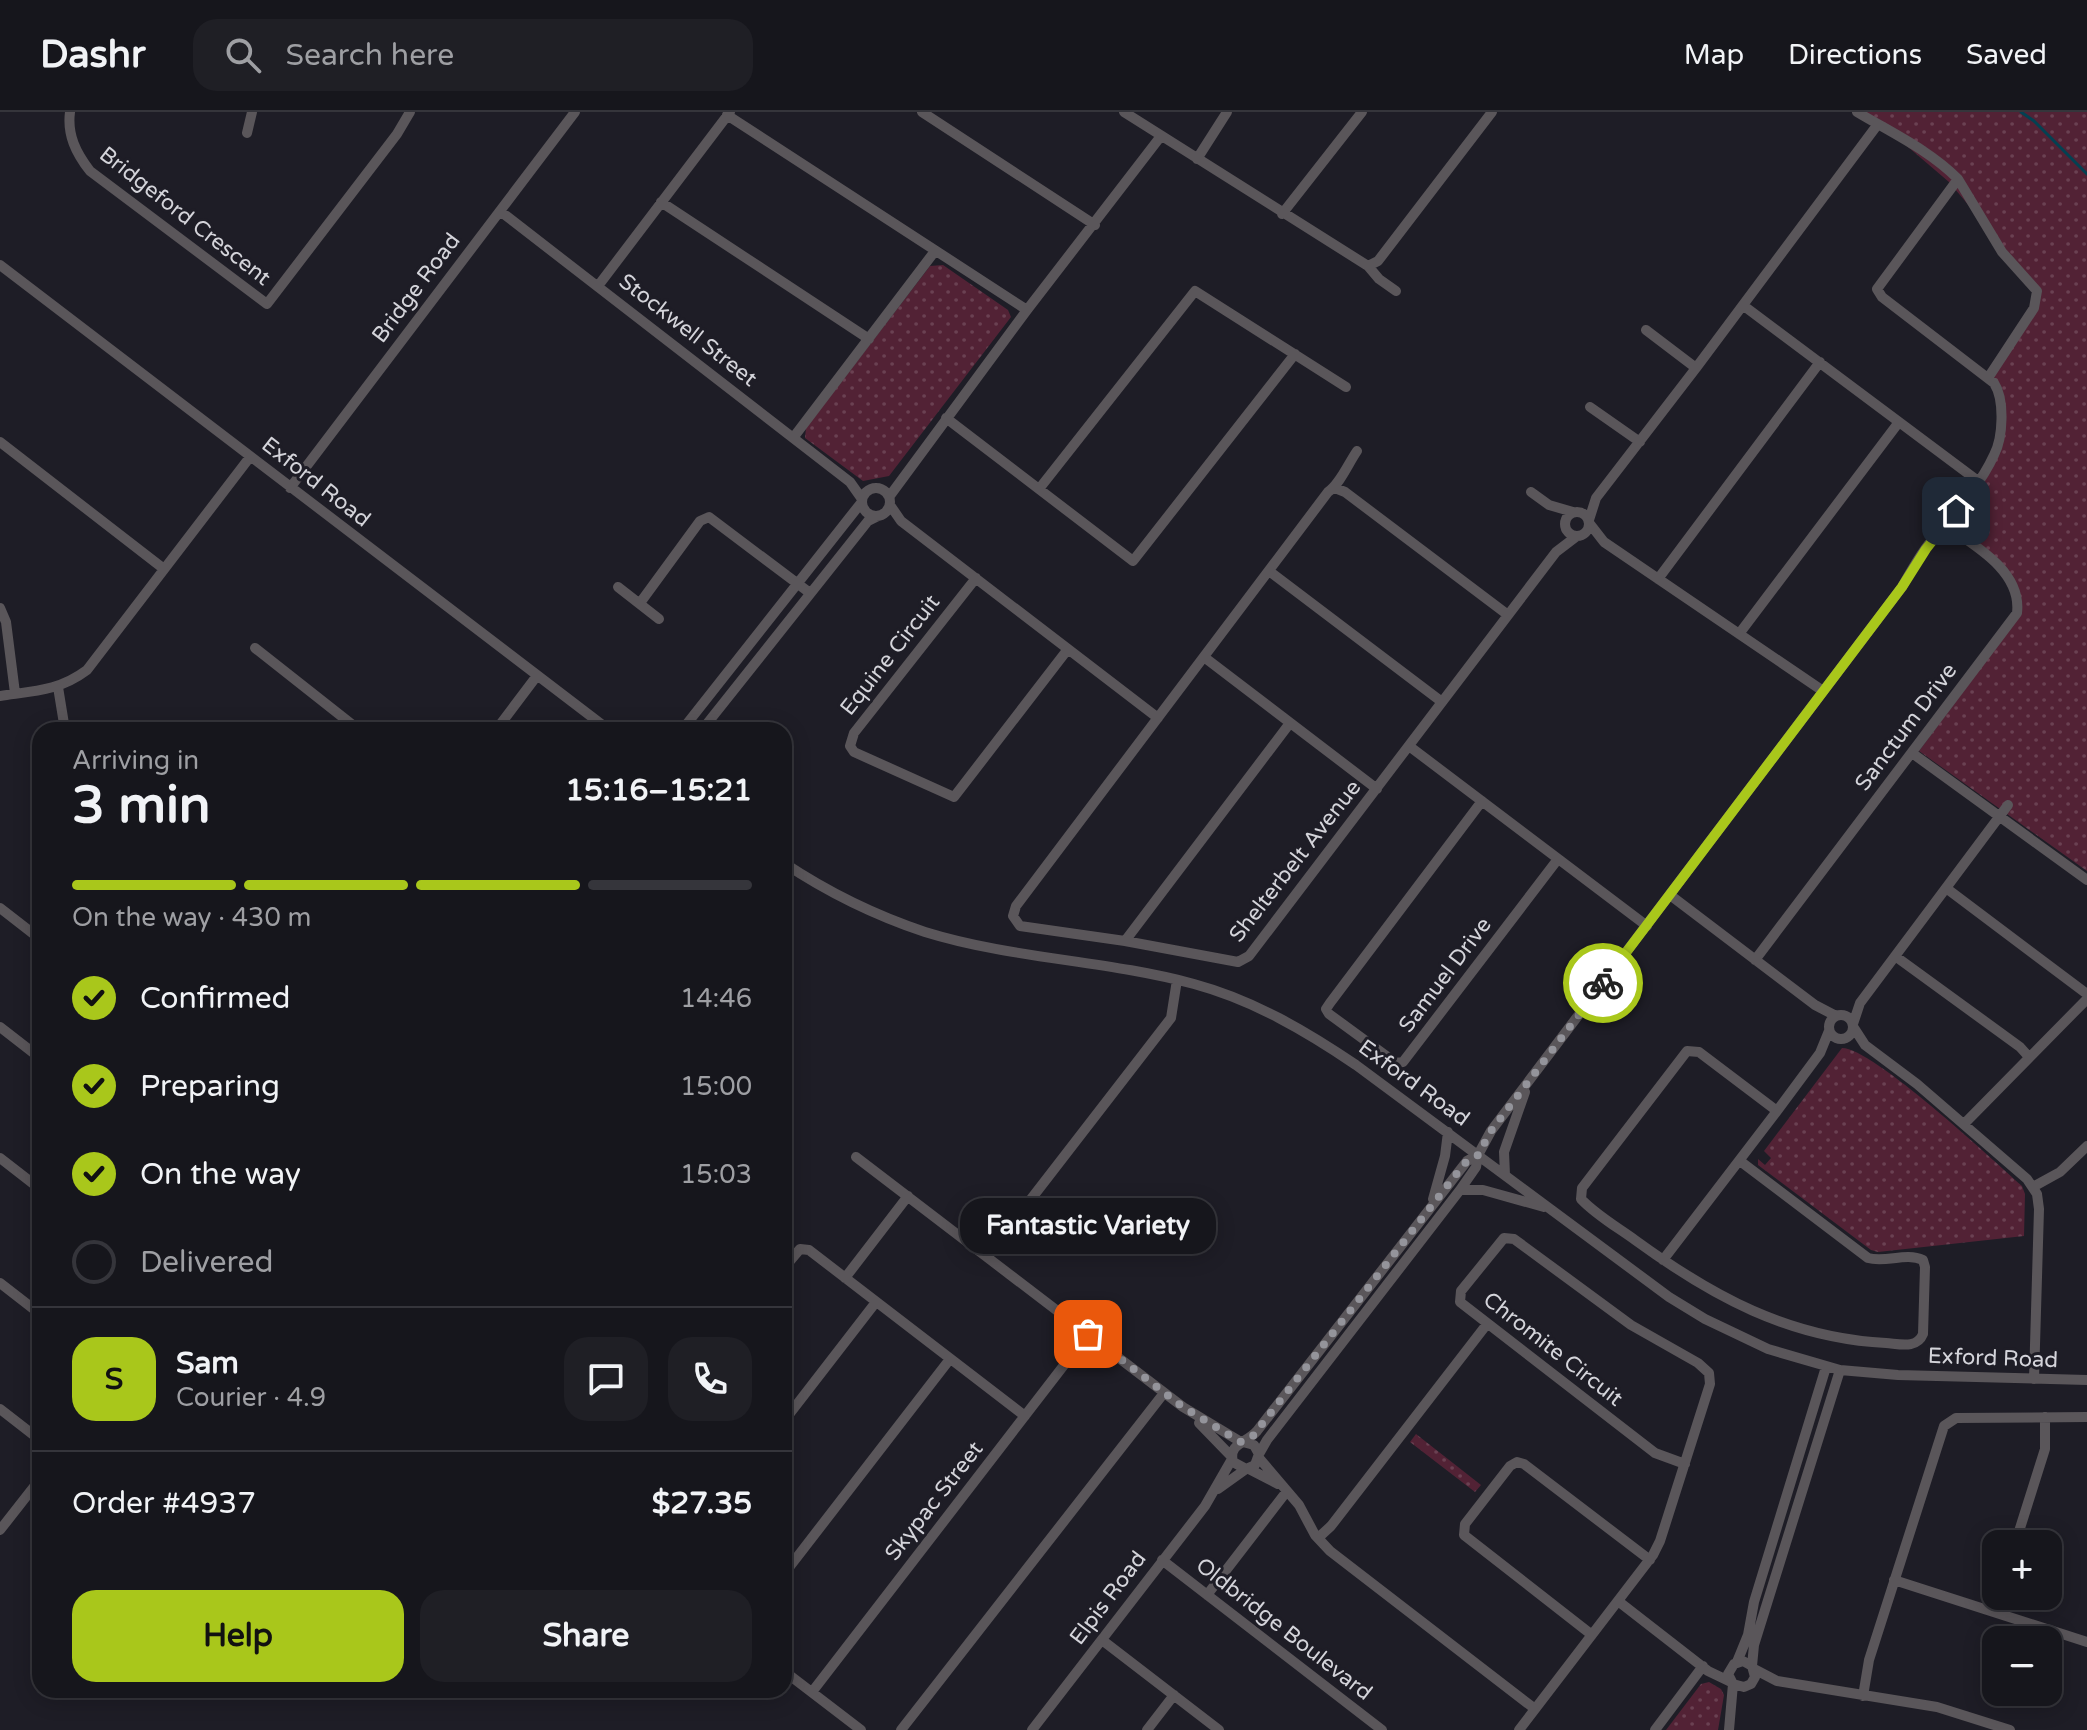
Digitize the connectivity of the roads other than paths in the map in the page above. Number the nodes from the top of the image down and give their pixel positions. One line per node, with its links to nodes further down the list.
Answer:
1 (70, 112): 3 (street, Bridgeford Crescent)
2 (252, 112): 13 (street)
3 (410, 112)
4 (575, 112): 18 (street, Bridge Road)
5 (922, 112): 20 (street)
6 (1124, 112): 14 (street)
7 (1227, 112): 15 (street)
8 (1362, 112): 19 (street)
9 (1492, 112): 23 (street)
10 (1857, 112): 12 (street)
11 (728, 114): 17 (street); 21 (street)
12 (1878, 124): 16 (street); 26 (street)
13 (247, 133)
14 (1161, 136): 15 (street); 20 (street)
15 (1197, 159): 19 (street)
16 (1958, 179): 33 (street); 33 (street)
17 (661, 202): 24 (street); 29 (street)
18 (500, 211): 24 (street, Stockwell Street); 46 (street, Bridge Road)
19 (1282, 214): 23 (street)
20 (1095, 225): 27 (street)
21 (935, 251): 27 (street); 29 (street)
22 (0, 265): 42 (street, Exford Road)
23 (1368, 266): 25 (street)
24 (598, 286): 38 (street, Stockwell Street)
25 (1396, 291)
26 (1744, 306): 31 (street); 32 (street)
27 (1027, 310): 36 (street)
28 (1646, 330): 32 (street)
29 (869, 339): 38 (street)
30 (1295, 354): 34 (street); 49 (street); 49 (street)
31 (1820, 362): 37 (street); 67 (street)
32 (1696, 368): 40 (street)
33 (1988, 378): 44 (street)
34 (1346, 387)
35 (1590, 407): 40 (street)
36 (946, 418): 43 (street); 49 (street)
37 (1899, 422): 44 (street); 75 (street)
38 (793, 438): 45 (street, Stockwell Street)
39 (0, 442): 64 (street)
40 (1640, 442): 51 (street)
41 (1357, 451): 48 (street)
42 (250, 457): 46 (street, Exford Road); 64 (street)
43 (901, 479): 47 (street); 53 (street)
44 (1978, 481): 59 (street)
45 (850, 482): 47 (street, Stockwell Street); 52 (street, Stockwell Street)
46 (290, 488): 79 (street, Exford Road)
47 (876, 488): 52 (street); 53 (street)
48 (1335, 488): 65 (street); 73 (street)
49 (1039, 489)
50 (1531, 492): 54 (street)
51 (1596, 498): 55 (street); 58 (street)
52 (862, 501): 56 (street); 68 (street)
53 (890, 501): 56 (street); 57 (street)
54 (1549, 505): 55 (street); 60 (street)
55 (1574, 512): 58 (street); 60 (street)
56 (880, 516): 57 (street); 70 (street)
57 (901, 521): 66 (street)
58 (1589, 522): 61 (street); 62 (street)
59 (1945, 525): 81 (street); 94 (street, Sanctum Drive)
60 (1565, 526): 61 (street); 63 (street, Shelterbelt Avenue)
61 (1579, 536): 62 (street); 63 (street, Shelterbelt Avenue)
62 (1604, 542): 67 (street)
63 (1556, 552): 73 (street, Shelterbelt Avenue)
64 (164, 569): 80 (street)
65 (1269, 571): 78 (street); 84 (street)
66 (976, 578): 77 (street); 77 (street, Equine Circuit)
67 (1658, 579): 75 (street)
68 (796, 582): 70 (street); 71 (street); 90 (street)
69 (618, 587): 71 (street)
70 (810, 593): 91 (street)
71 (640, 603): 74 (street)
72 (0, 608): 82 (street)
73 (1508, 615): 84 (street, Shelterbelt Avenue)
74 (659, 619)
75 (1739, 634): 81 (street)
76 (255, 648): 87 (street)
77 (1068, 649): 85 (street)
78 (1204, 657): 85 (street); 92 (street)
79 (536, 677): 88 (street); 89 (street, Exford Road)
80 (58, 687): 82 (street); 86 (street)
81 (1823, 691): 103 (street)
82 (15, 693): 83 (street)
83 (0, 696)
84 (1442, 702): 93 (street, Shelterbelt Avenue)
85 (1158, 718): 107 (street, Shelterbelt Avenue)
86 (64, 722)
87 (349, 722)
88 (502, 722)
89 (598, 722)
90 (688, 722)
91 (708, 722)
92 (1290, 723): 95 (street); 107 (street)
93 (1409, 746): 95 (street, Shelterbelt Avenue); 96 (street)
94 (1912, 753): 98 (street); 109 (street, Sanctum Drive)
95 (1377, 789): 107 (street, Shelterbelt Avenue)
96 (1482, 801): 99 (street); 99 (street, Samuel Drive)
97 (2008, 805): 98 (street)
98 (1999, 816): 101 (street); 102 (street)
99 (1558, 859): 105 (street)
100 (792, 868): 110 (street, Exford Road)
101 (2087, 880)
102 (1946, 888): 108 (street); 111 (street)
103 (1670, 895): 105 (street); 109 (street)
104 (0, 908): 106 (street)
105 (1647, 926): 123 (street)
106 (32, 928)
107 (1125, 941)
108 (1895, 956): 112 (street); 122 (street)
109 (1755, 960): 113 (street)
110 (1177, 980): 126 (street, Exford Road); 139 (street)
111 (2087, 997): 122 (street)
112 (1860, 1003): 114 (street); 115 (street)
113 (1815, 1005): 114 (street); 117 (street)
114 (1839, 1016): 115 (street); 117 (street)
115 (1853, 1026): 118 (street); 119 (street)
116 (0, 1027): 120 (street)
117 (1829, 1029): 118 (street); 121 (street)
118 (1843, 1039): 119 (street); 121 (street)
119 (1865, 1045): 125 (street)
120 (32, 1052)
121 (1820, 1053): 124 (street)
122 (2029, 1057): 125 (street)
123 (1528, 1083): 128 (street); 132 (street)
124 (1777, 1111): 131 (street); 141 (street)
125 (1964, 1124): 134 (street)
126 (1448, 1132): 128 (street, Exford Road); 138 (street)
127 (2087, 1146): 134 (street)
128 (1478, 1155): 132 (street, Exford Road); 135 (street); 138 (street)
129 (856, 1157): 136 (street)
130 (0, 1158): 133 (street)
131 (1740, 1161): 141 (street); 141 (street)
132 (1505, 1175): 137 (street, Exford Road)
133 (32, 1183)
134 (2033, 1187): 151 (street)
135 (1460, 1190): 137 (street); 162 (street)
136 (908, 1196): 139 (street); 142 (street)
137 (1549, 1208): 149 (street, Exford Road)
138 (1430, 1209): 161 (street)
139 (987, 1256): 147 (street)
140 (792, 1258): 142 (street)
141 (1663, 1260)
142 (845, 1278): 144 (street)
143 (0, 1283): 145 (street)
144 (876, 1302): 148 (street); 156 (street)
145 (32, 1308)
146 (1487, 1324): 164 (street, Chromite Circuit); 164 (street, Chromite Circuit); 171 (street)
147 (1088, 1334): 153 (street); 157 (street, Skypac Street)
148 (950, 1359): 157 (street); 174 (street)
149 (1826, 1367): 150 (street, Exford Road); 182 (street)
150 (1840, 1370): 151 (street, Exford Road); 184 (street)
151 (2034, 1379): 152 (street, Exford Road)
152 (2087, 1380)
153 (1164, 1393): 154 (street); 195 (street)
154 (1183, 1407): 161 (street); 163 (street)
155 (0, 1409): 160 (street)
156 (792, 1411)
157 (1025, 1416): 189 (street, Skypac Street)
158 (2045, 1417): 159 (street); 170 (street); 175 (street)
159 (2087, 1417)
160 (32, 1434)
161 (1242, 1442): 162 (street); 163 (street)
162 (1259, 1456): 165 (street); 166 (street)
163 (1232, 1458): 165 (street); 168 (street, Elpis Road)
164 (1685, 1464): 173 (street)
165 (1247, 1469): 166 (street); 168 (street, Elpis Road)
166 (1283, 1488): 171 (street); 176 (street)
167 (32, 1489): 169 (street)
168 (1216, 1490): 172 (street, Elpis Road)
169 (1, 1526)
170 (2019, 1530)
171 (1318, 1538): 192 (street)
172 (1162, 1560): 176 (street, Oldbridge Boulevard); 180 (street, Elpis Road)
173 (1650, 1560): 177 (street); 179 (street)
174 (792, 1564)
175 (1894, 1580): 178 (street); 191 (street)
176 (1207, 1595): 199 (street, Oldbridge Boulevard)
177 (1618, 1601): 179 (street); 183 (street)
178 (1994, 1611): 181 (street)
179 (1592, 1635): 192 (street)
180 (1102, 1640): 190 (street); 196 (street, Elpis Road)
181 (2087, 1642)
182 (1734, 1664): 183 (street); 184 (street); 187 (street)
183 (1703, 1666): 187 (street); 201 (street)
184 (1753, 1667): 186 (street); 188 (street)
185 (792, 1677): 189 (street)
186 (1777, 1681): 188 (street); 191 (street)
187 (1732, 1683): 188 (street); 193 (street)
188 (1749, 1685): 193 (street)
189 (812, 1692): 194 (street)
190 (1174, 1695): 197 (street); 198 (street)
191 (1863, 1696): 202 (street)
192 (1535, 1709): 200 (street)
193 (1730, 1725)
194 (861, 1730)
195 (901, 1730)
196 (1032, 1730)
197 (1147, 1730)
198 (1219, 1730)
199 (1382, 1730)
200 (1519, 1730)
201 (1655, 1730)
202 (2010, 1730)

